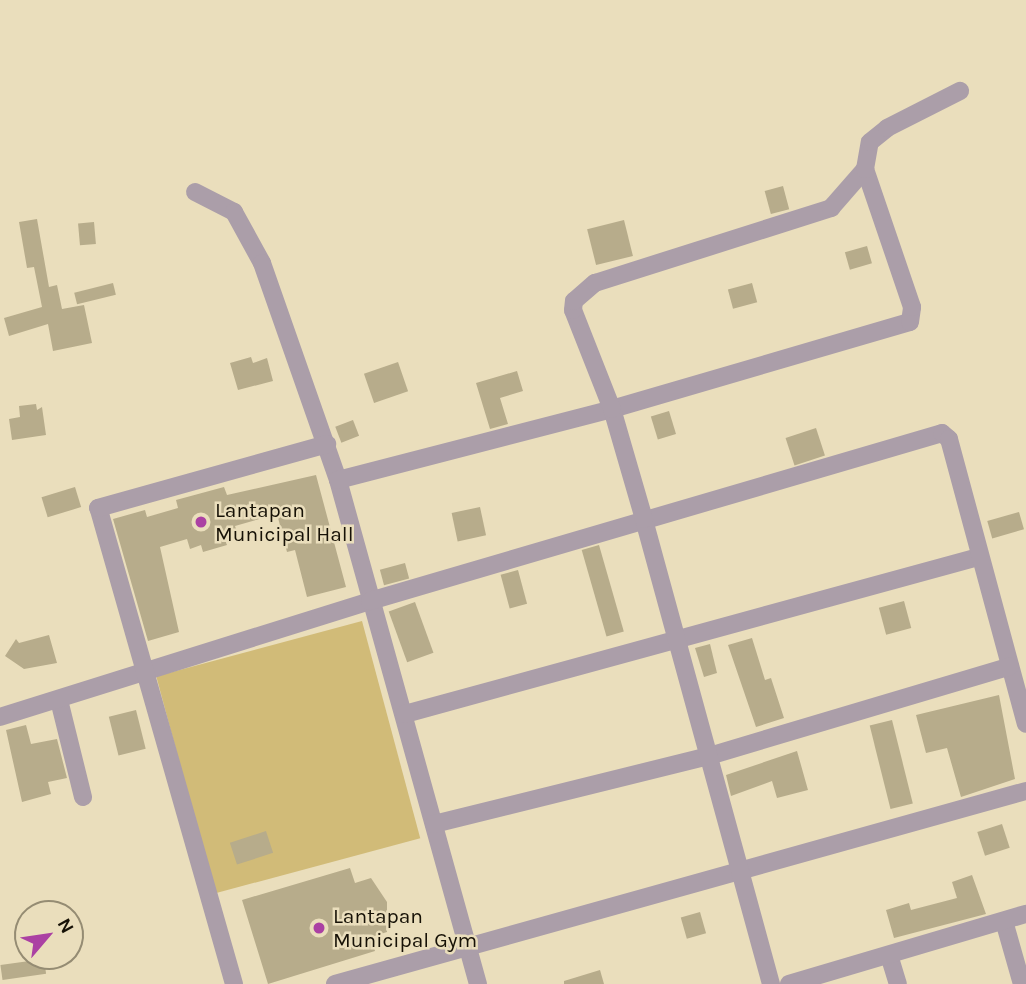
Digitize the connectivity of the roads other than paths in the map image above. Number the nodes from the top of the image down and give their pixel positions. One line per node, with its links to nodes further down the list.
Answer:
1 (960, 90): 2 (street)
2 (865, 169): 4 (street); 4 (street)
3 (195, 192): 5 (street)
4 (612, 410): 6 (street); 7 (street)
5 (327, 444): 6 (street); 12 (street)
6 (338, 480): 9 (street)
7 (644, 519): 8 (street); 9 (street); 10 (street)
8 (978, 557): 10 (street); 11 (street)
9 (370, 601): 12 (street); 14 (street)
10 (677, 642): 14 (street); 17 (street)
11 (1010, 666): 16 (street); 17 (street)
12 (148, 673): 13 (street); 26 (street)
13 (59, 700): 15 (street); 19 (street)
14 (405, 714): 20 (street)
15 (0, 717)
16 (1026, 724)
17 (709, 756): 20 (street); 21 (street)
18 (1026, 791): 21 (street)
19 (83, 797)
20 (433, 824): 24 (street)
21 (740, 872): 24 (street); 29 (street)
22 (1026, 914): 23 (street)
23 (1004, 921): 25 (street); 32 (street)
24 (467, 946): 27 (street); 28 (street)
25 (889, 955): 30 (street); 31 (street)
26 (234, 984)
27 (335, 984)
28 (478, 984)
29 (771, 984)
30 (789, 984)
31 (898, 984)
32 (1022, 984)

